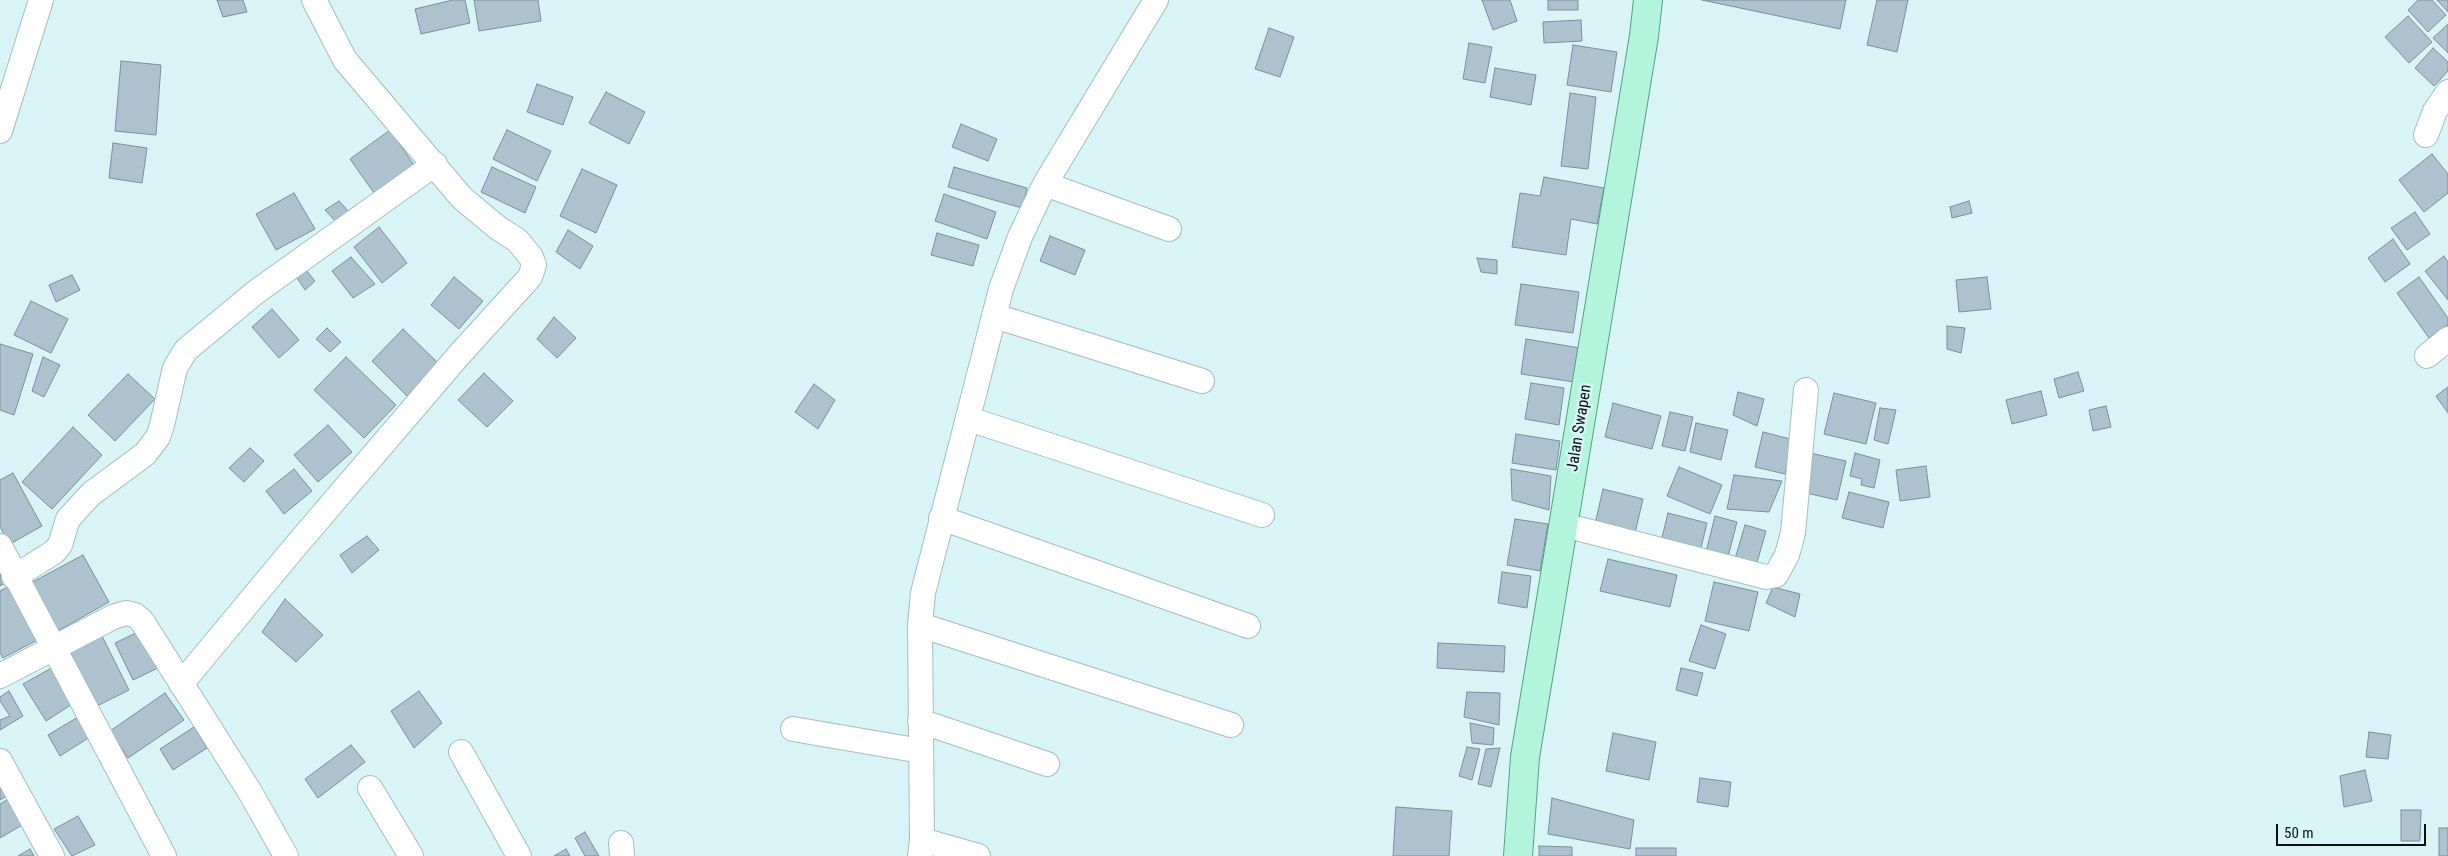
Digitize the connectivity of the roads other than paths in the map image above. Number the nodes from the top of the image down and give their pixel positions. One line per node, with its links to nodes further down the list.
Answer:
1 (42, 0): 6 (street)
2 (314, 0): 8 (street)
3 (1156, 0): 9 (street)
4 (1648, 0): 19 (main road, Jalan Swapen)
5 (2448, 92): 7 (street)
6 (0, 131)
7 (2426, 135)
8 (435, 164): 21 (street); 26 (street)
9 (1046, 184): 10 (street); 11 (street)
10 (1169, 229)
11 (994, 316): 14 (street); 16 (street)
12 (2448, 339): 13 (street)
13 (2427, 356)
14 (1202, 381)
15 (1806, 390): 19 (street)
16 (969, 418): 17 (street); 18 (street)
17 (1262, 515)
18 (942, 518): 22 (street); 23 (street)
19 (1564, 525): 42 (main road, Jalan Swapen)
20 (0, 546): 21 (street)
21 (14, 577): 24 (street)
22 (920, 625): 27 (street); 28 (street)
23 (1248, 626)
24 (56, 648): 25 (street); 26 (street); 37 (street)
25 (0, 676)
26 (181, 684): 38 (street)
27 (920, 720): 30 (street); 33 (street)
28 (1231, 725)
29 (793, 729): 30 (street)
30 (921, 750): 35 (street)
31 (461, 752): 40 (street)
32 (0, 761): 36 (street)
33 (1048, 764)
34 (370, 788): 39 (street)
35 (921, 848): 41 (street)
36 (52, 856)
37 (164, 856)
38 (286, 856)
39 (411, 856)
40 (518, 856)
41 (978, 856)
42 (1518, 856)

